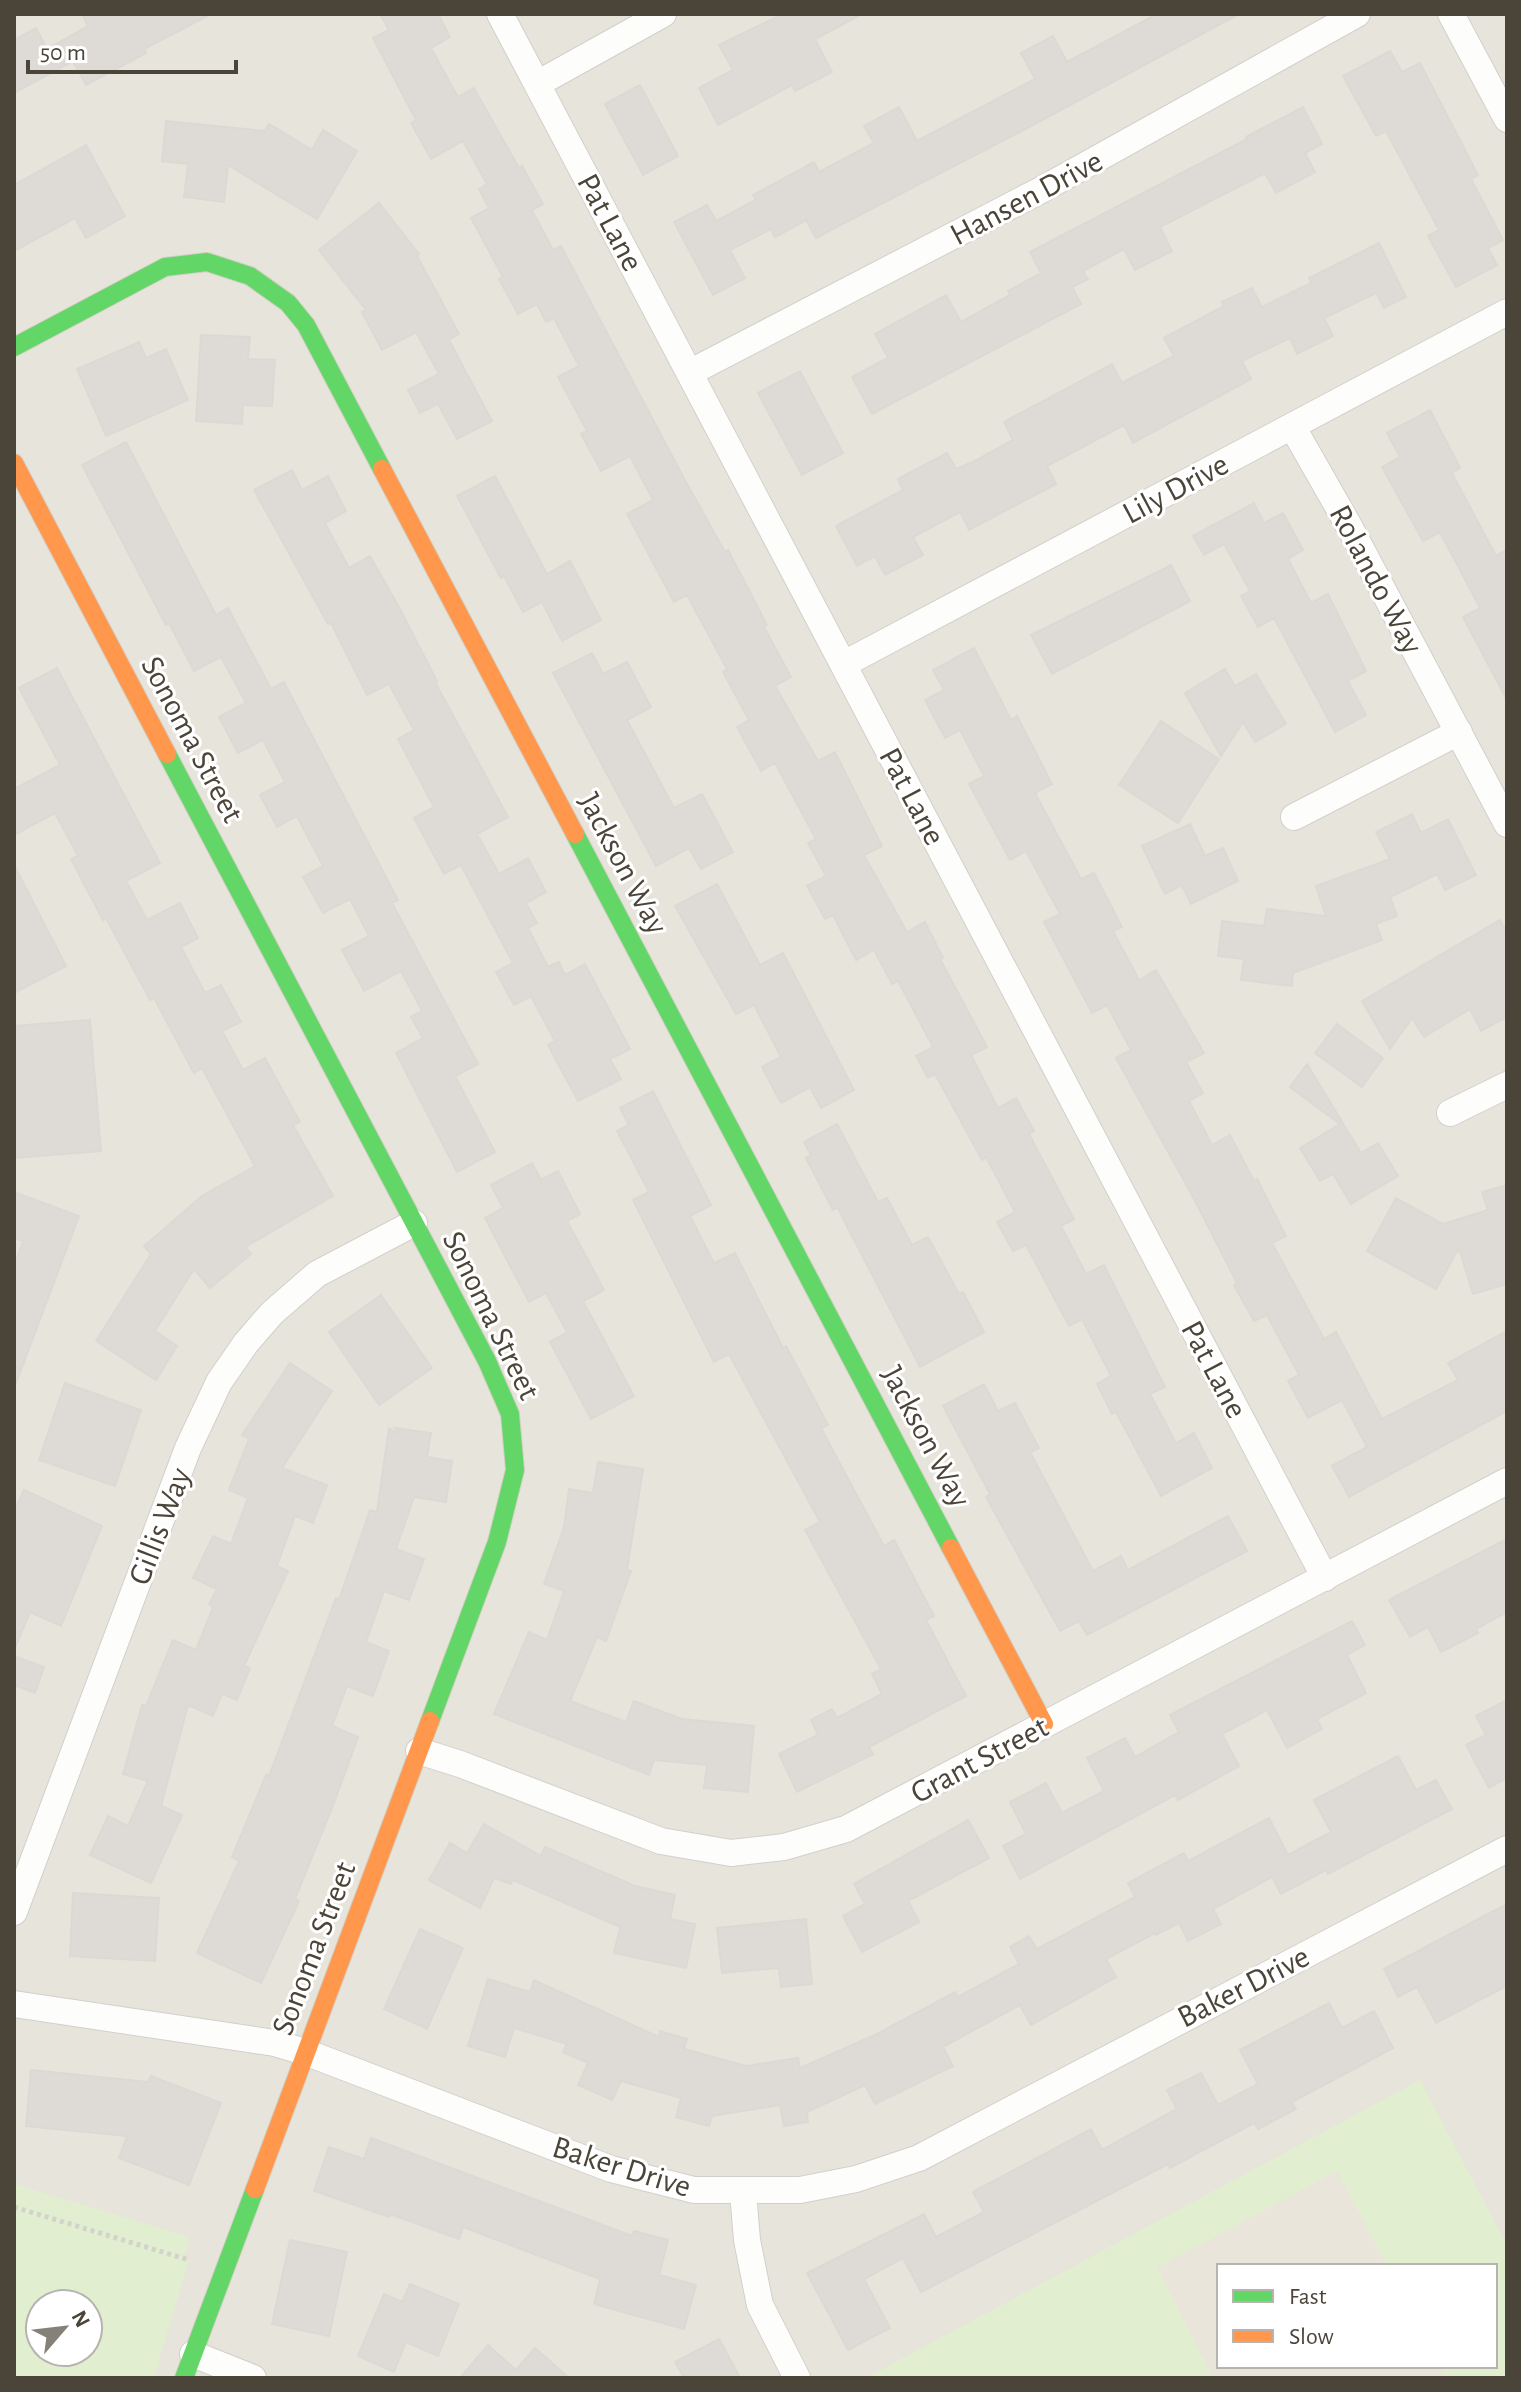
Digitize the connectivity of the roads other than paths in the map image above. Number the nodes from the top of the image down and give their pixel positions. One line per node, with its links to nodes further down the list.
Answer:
1 (500, 14): 5 (street, Pat Lane)
2 (663, 14): 5 (street)
3 (1357, 14): 9 (street, Hansen Drive)
4 (1451, 14): 6 (street)
5 (537, 84): 9 (street, Pat Lane)
6 (1507, 119)
7 (1507, 312): 10 (street, Lily Drive)
8 (14, 347): 21 (street, Jackson Way)
9 (691, 372): 12 (street, Pat Lane)
10 (1292, 426): 12 (street, Lily Drive); 13 (street, Rolando Way)
11 (14, 463): 18 (street, Sonoma Street)
12 (844, 664): 20 (street, Pat Lane)
13 (1459, 732): 14 (street); 15 (street, Rolando Way)
14 (1294, 817)
15 (1507, 824)
16 (1507, 1085): 17 (street)
17 (1450, 1113)
18 (414, 1223): 22 (street, Sonoma Street); 24 (street, Gillis Way)
19 (1507, 1481): 20 (street, Grant Street)
20 (1325, 1578): 21 (street, Grant Street)
21 (1044, 1724): 22 (street, Grant Street)
22 (419, 1751): 26 (street, Sonoma Street)
23 (1507, 1849): 27 (street, Baker Drive)
24 (14, 1912)
25 (14, 2004): 26 (street, Baker Drive)
26 (305, 2052): 27 (street, Baker Drive); 28 (street, Sonoma Street)
27 (743, 2192): 30 (street)
28 (188, 2366): 29 (street)
29 (253, 2378)
30 (797, 2378)

